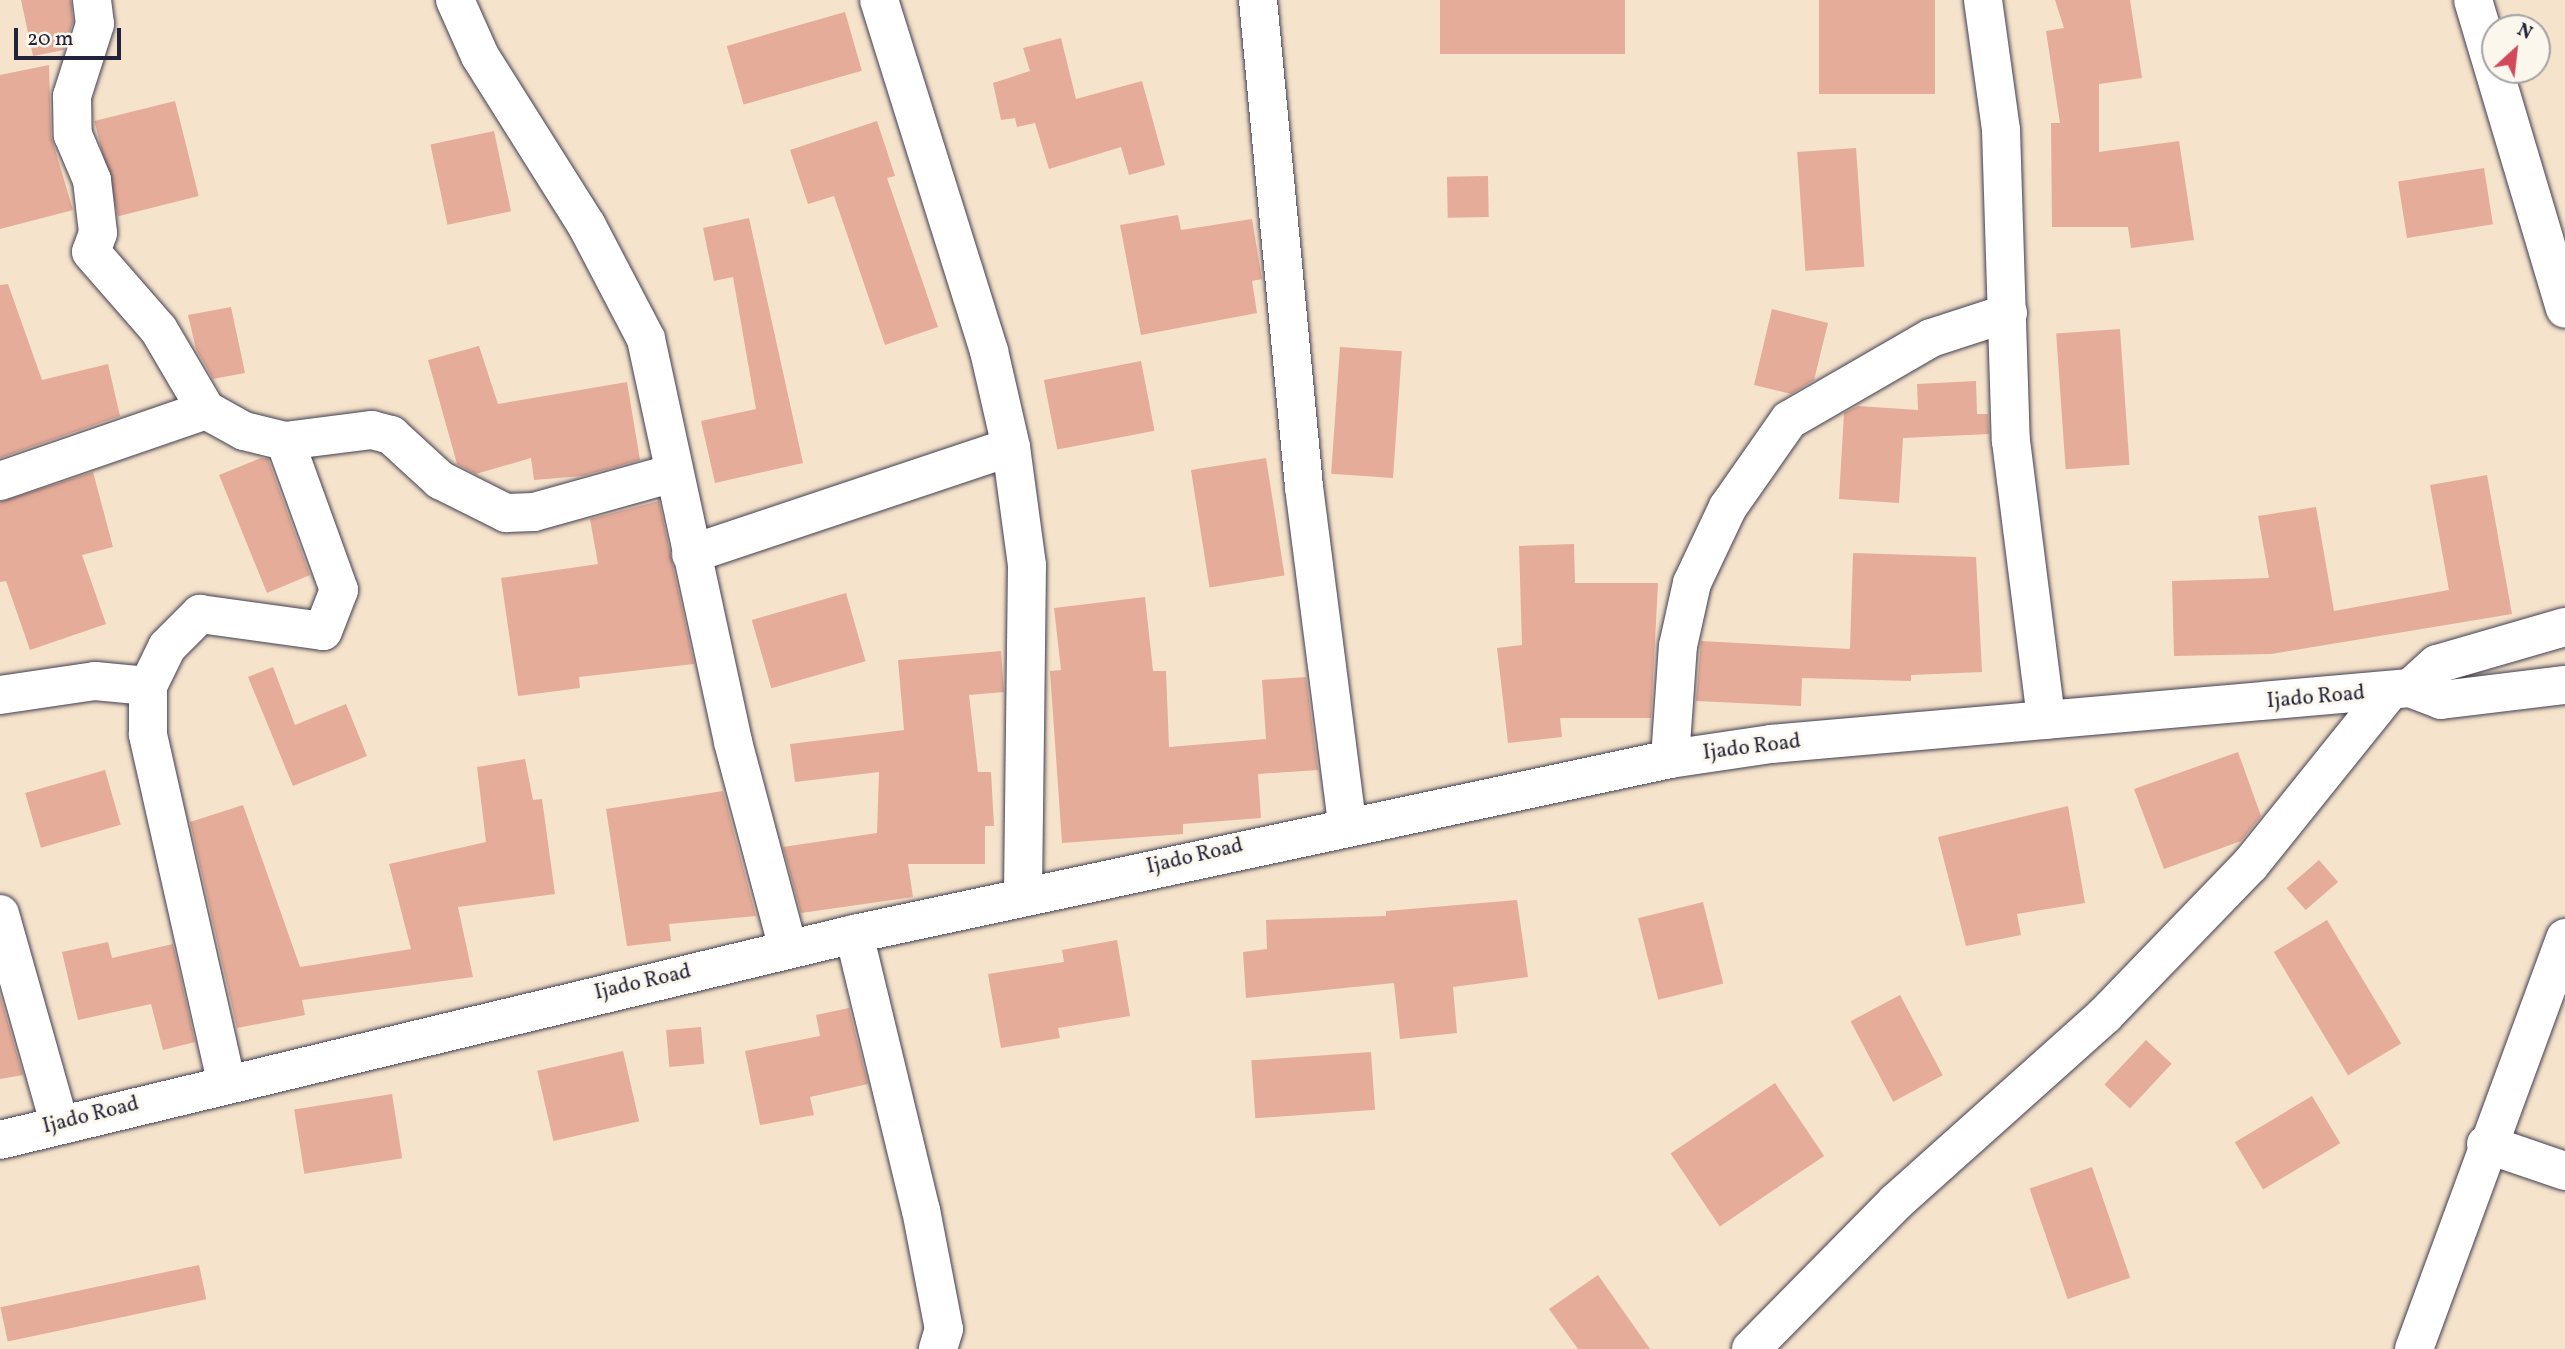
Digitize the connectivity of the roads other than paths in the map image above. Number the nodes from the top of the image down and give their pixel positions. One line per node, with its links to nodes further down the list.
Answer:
1 (92, 0): 9 (street)
2 (455, 0): 12 (street)
3 (879, 0): 11 (street)
4 (1258, 0): 22 (street)
5 (1983, 0): 8 (street)
6 (2473, 0): 7 (street)
7 (2565, 309)
8 (2008, 313): 20 (street); 21 (street)
9 (206, 410): 10 (street); 13 (street)
10 (285, 441): 12 (street); 17 (street)
11 (1012, 447): 14 (street); 23 (street)
12 (674, 473): 14 (street)
13 (0, 481)
14 (691, 554): 27 (street)
15 (2565, 627): 18 (street)
16 (2565, 685): 18 (street, Ijado Road)
17 (148, 686): 19 (street); 28 (street)
18 (2399, 690): 20 (street, Ijado Road); 34 (street)
19 (0, 695)
20 (2046, 720): 21 (street, Ijado Road)
21 (1670, 759): 22 (street, Ijado Road)
22 (1347, 823): 23 (street, Ijado Road)
23 (1023, 896): 25 (street, Ijado Road)
24 (0, 914): 29 (street)
25 (854, 934): 27 (street, Ijado Road); 33 (street)
26 (2565, 938): 31 (street)
27 (788, 949): 28 (street, Ijado Road)
28 (226, 1081): 29 (street, Ijado Road)
29 (59, 1123): 30 (street, Ijado Road)
30 (0, 1140)
31 (2486, 1144): 32 (street); 35 (street)
32 (2565, 1171)
33 (939, 1349)
34 (1751, 1349)
35 (2414, 1349)

